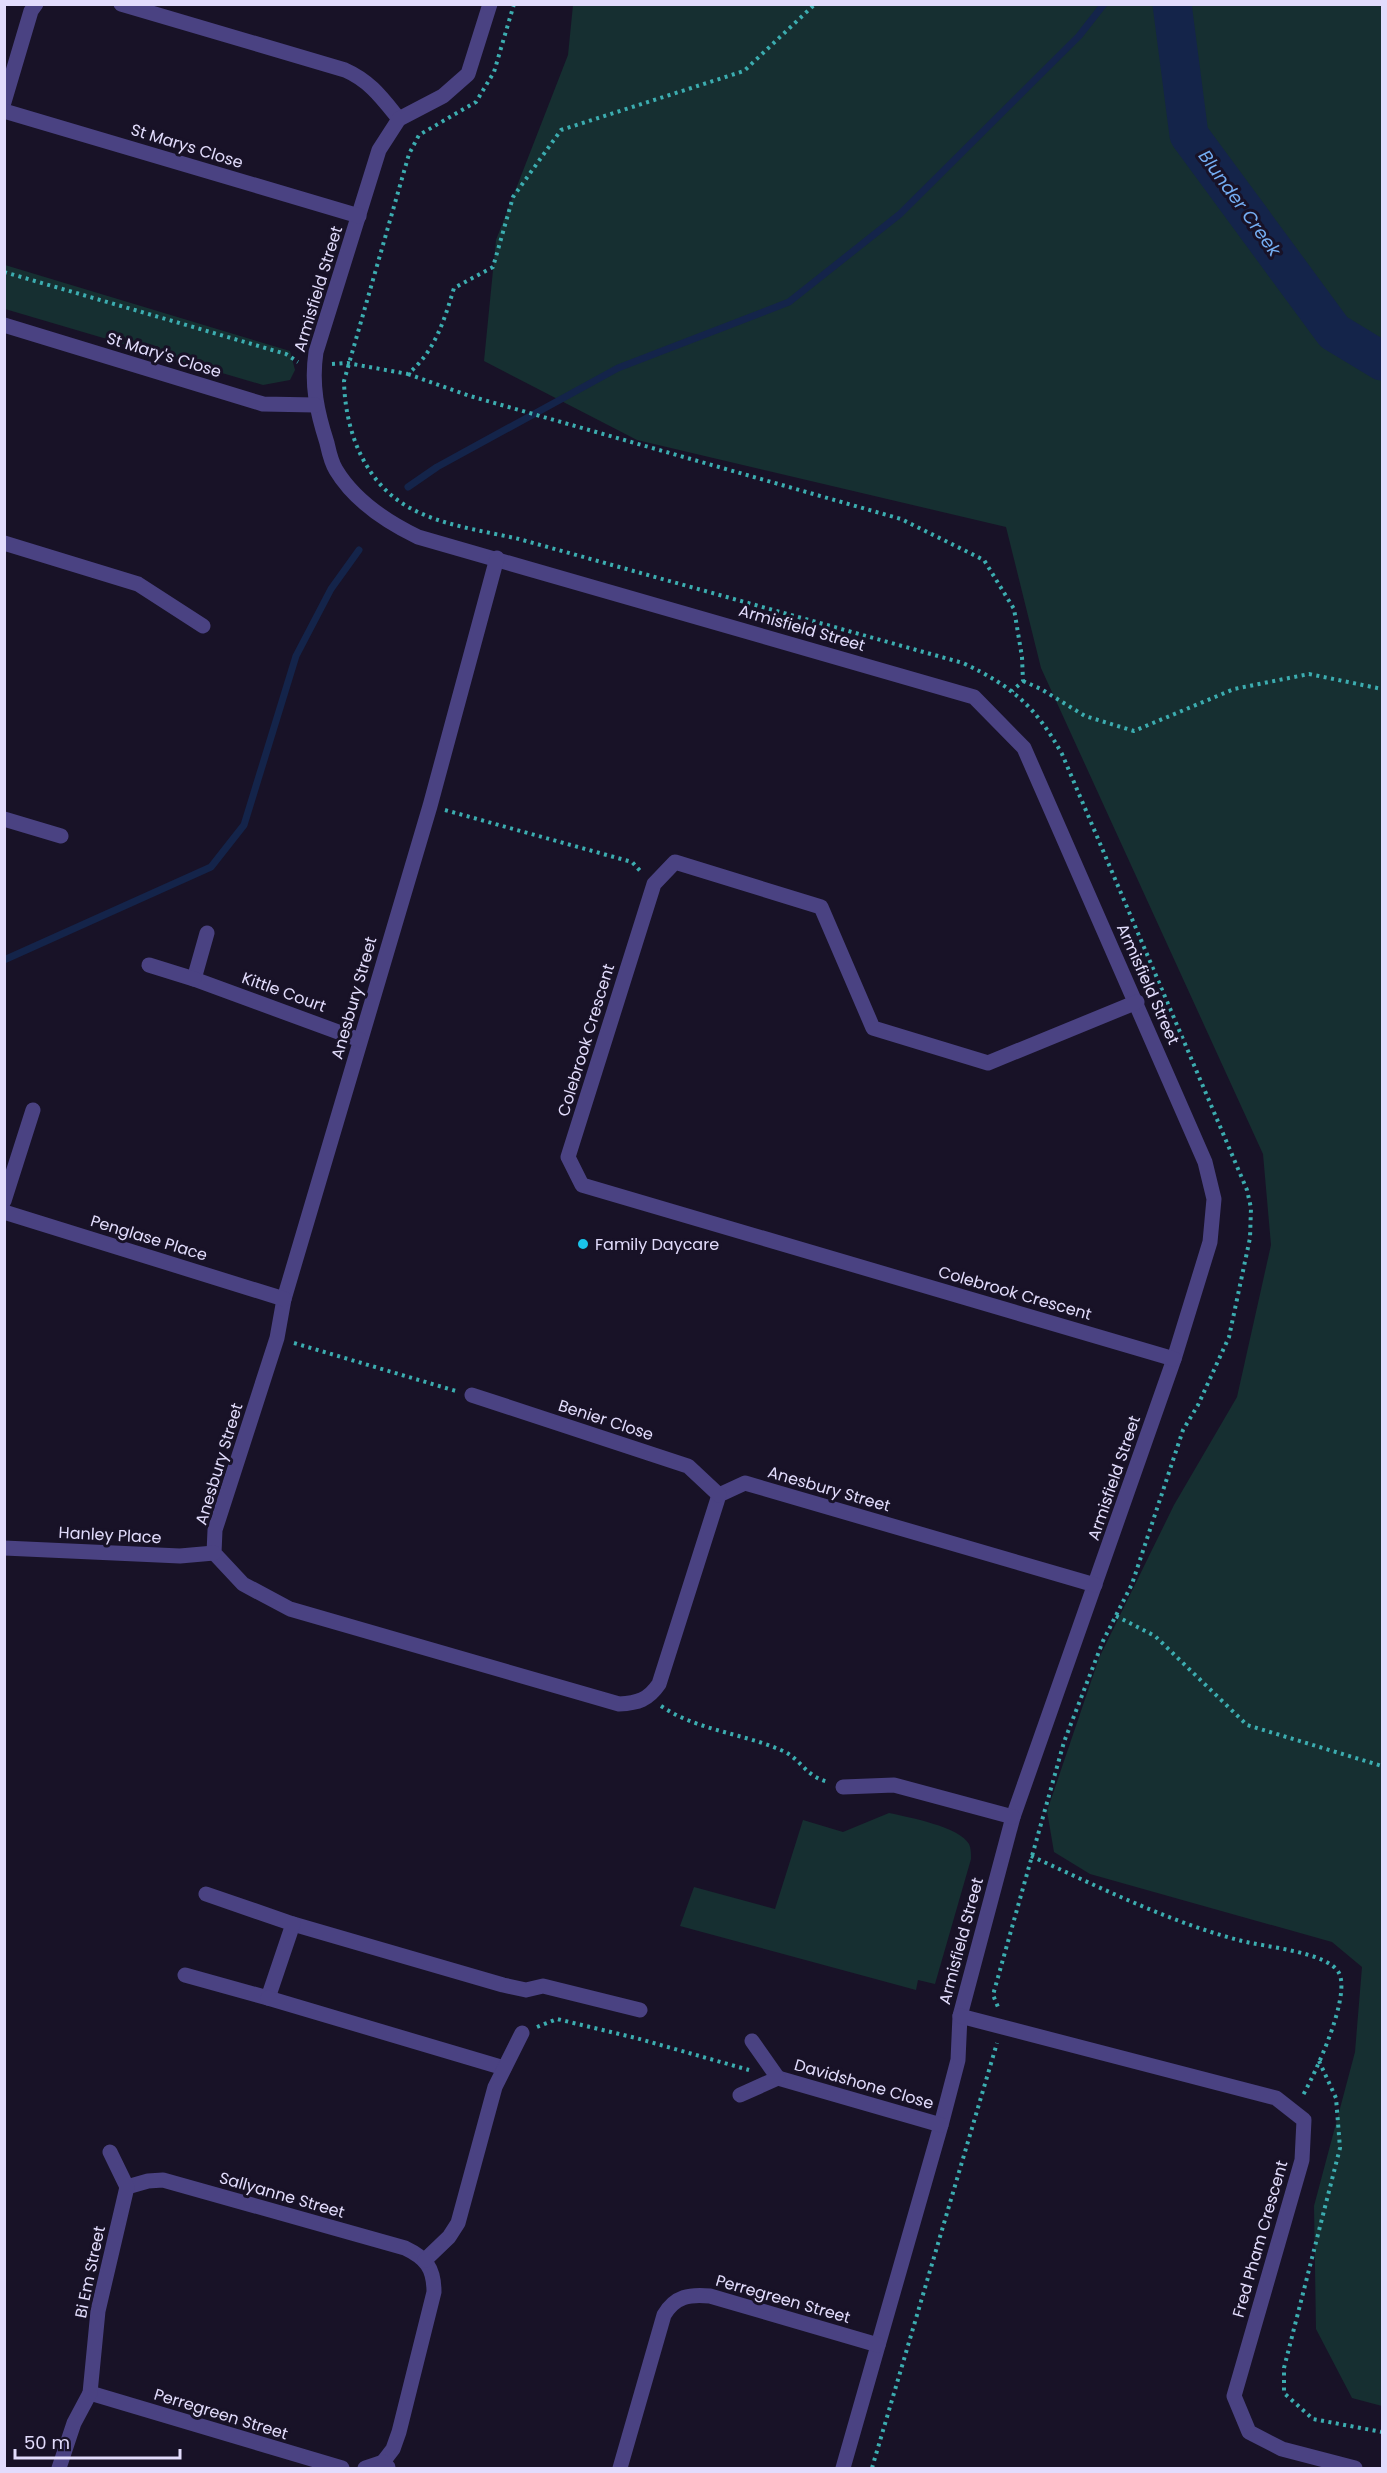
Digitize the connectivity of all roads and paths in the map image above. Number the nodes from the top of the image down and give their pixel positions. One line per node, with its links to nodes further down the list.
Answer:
1 (36, 4): 6 (street)
2 (121, 4): 8 (street)
3 (490, 4): 8 (street)
4 (514, 4): 12 (path)
5 (815, 4): 14 (path)
6 (4, 102)
7 (4, 111): 9 (street, St Marys Close)
8 (399, 119): 9 (street, Armisfield Street)
9 (358, 216): 13 (street, Armisfield Street)
10 (4, 272): 13 (path)
11 (4, 325): 15 (street, St Mary's Close)
12 (347, 363): 13 (path); 14 (path); 21 (path)
13 (314, 366): 15 (street, Armisfield Street)
14 (408, 374): 19 (path)
15 (315, 405): 17 (street, Armisfield Street)
16 (4, 543): 18 (street)
17 (497, 558): 22 (street, Anesbury Street); 29 (street, Armisfield Street)
18 (203, 626)
19 (1022, 681): 20 (path); 21 (path)
20 (1383, 688)
21 (1012, 691): 42 (path)
22 (429, 806): 25 (path); 30 (street, Anesbury Street)
23 (4, 819): 24 (street)
24 (61, 836)
25 (654, 884): 29 (street, Colebrook Crescent); 36 (street, Colebrook Crescent)
26 (207, 933): 28 (street)
27 (149, 965): 28 (street, Kittle Court)
28 (194, 978): 30 (street, Kittle Court)
29 (1137, 1002): 36 (street, Armisfield Street)
30 (360, 1040): 34 (street, Anesbury Street)
31 (33, 1110): 32 (street)
32 (4, 1201)
33 (4, 1212): 34 (street, Penglase Place)
34 (284, 1299): 35 (street, Anesbury Street)
35 (277, 1338): 37 (path); 40 (street, Anesbury Street)
36 (1174, 1359): 41 (street, Armisfield Street)
37 (472, 1395): 38 (street, Benier Close)
38 (719, 1495): 41 (street, Anesbury Street); 43 (street)
39 (4, 1548): 40 (street, Hanley Place)
40 (214, 1553): 43 (street)
41 (1095, 1585): 46 (street, Armisfield Street)
42 (1116, 1616): 44 (path); 47 (path)
43 (650, 1697): 45 (path)
44 (1383, 1766)
45 (843, 1787): 46 (street)
46 (1013, 1817): 53 (street, Armisfield Street)
47 (1031, 1856): 54 (path); 57 (path)
48 (206, 1894): 49 (street)
49 (293, 1924): 51 (street); 52 (street)
50 (185, 1975): 51 (street)
51 (268, 1998): 58 (street)
52 (640, 2010)
53 (960, 2016): 54 (street); 62 (street, Armisfield Street)
54 (1001, 2027): 61 (street); 75 (path)
55 (522, 2033): 58 (street); 59 (path)
56 (752, 2041): 59 (street)
57 (1319, 2060): 61 (path); 68 (path)
58 (504, 2068): 65 (street)
59 (778, 2078): 60 (street); 62 (street, Davidshone Close)
60 (740, 2095)
61 (1293, 2111): 76 (street, Fred Pham Crescent)
62 (941, 2125): 66 (street, Armisfield Street)
63 (110, 2152): 64 (street)
64 (127, 2187): 65 (street, Sallyanne Street); 67 (street, Bi Em Street)
65 (425, 2260): 69 (street)
66 (878, 2345): 73 (street, Perregreen Street); 74 (street, Armisfield Street)
67 (90, 2393): 70 (street, Bi Em Street); 71 (street, Perregreen Street)
68 (1383, 2432)
69 (387, 2465): 72 (street)
70 (59, 2469)
71 (342, 2469)
72 (365, 2469)
73 (621, 2469)
74 (843, 2469)
75 (872, 2469)
76 (1355, 2469)

